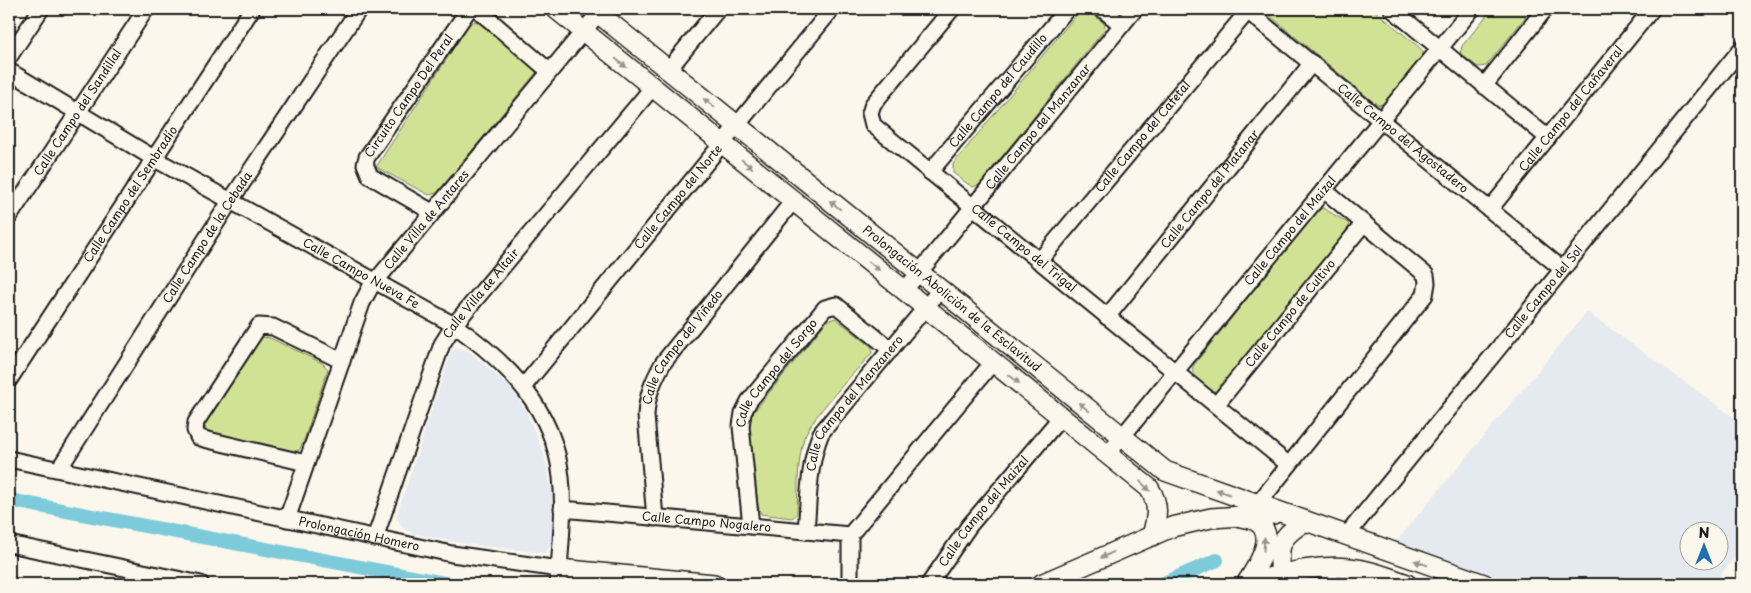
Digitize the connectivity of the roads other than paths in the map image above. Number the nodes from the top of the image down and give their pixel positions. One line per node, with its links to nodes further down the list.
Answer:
1 (41, 9): 24 (street)
2 (146, 9): 31 (street, Calle Campo del Sandillal)
3 (252, 9): 36 (street, Calle Campo del Sembradío)
4 (359, 9): 39 (street, Calle Campo de la Cebada)
5 (469, 9): 43 (street, Circuito Campo Del Peral)
6 (477, 9): 28 (street)
7 (556, 9): 21 (main road, Prolongación Abolición de la Esclavitud)
8 (718, 9): 26 (street)
9 (832, 9): 33 (street, Calle Campo del Norte)
10 (952, 9): 37 (street, Calle Campo del Trigal)
11 (1067, 9): 37 (street, Calle Campo del Caudillo)
12 (1102, 9): 20 (street)
13 (1135, 9): 20 (street, Calle Campo del Manzanar)
14 (1392, 9): 23 (street, Calle Campo del Cañaveral)
15 (1472, 9): 23 (street, Calle Campo del Maizal)
16 (1545, 9): 29 (street)
17 (1652, 9): 34 (street, Calle Campo del Cañaveral)
18 (598, 10): 21 (street, Calle Villa de Antares); 26 (main road, Prolongación Abolición de la Esclavitud)
19 (1246, 10): 25 (street, Calle Campo del Agostadero); 46 (street, Calle Campo del Cafetal)
20 (1122, 25): 41 (street, Calle Campo del Manzanar)
21 (583, 32): 28 (street, Calle Villa de Antares); 30 (main road, Prolongación Abolición de la Esclavitud, one-way to 30)
22 (1742, 48): 47 (street, Calle Campo del Sol)
23 (1439, 49): 29 (street, Calle Campo del Cañaveral); 32 (street, Calle Campo del Maizal)
24 (9, 57)
25 (1312, 63): 32 (street, Calle Campo del Agostadero); 53 (street, Calle Campo del Platanar)
26 (668, 70): 33 (main road, Prolongación Abolición de la Esclavitud, one-way to 26)
27 (9, 71): 31 (street, Calle Campo Nueva Fe)
28 (549, 71): 43 (street, Calle Villa de Antares)
29 (1484, 86): 34 (street, Calle Campo del Cañaveral)
30 (652, 88): 35 (main road, Prolongación Abolición de la Esclavitud); 54 (street, Calle Villa de Altair)
31 (78, 113): 36 (street, Calle Campo Nueva Fe); 44 (street, Calle Campo del Sandillal)
32 (1381, 120): 38 (street, Calle Campo del Maizal); 42 (street, Calle Campo del Agostadero)
33 (738, 126): 35 (street, Calle Campo del Norte); 48 (main road, Prolongación Abolición de la Esclavitud, one-way to 33)
34 (1548, 138): 42 (street, Calle Campo del Cañaveral)
35 (723, 145): 40 (main road, Prolongación Abolición de la Esclavitud, one-way to 40); 60 (street, Calle Campo del Norte)
36 (155, 159): 39 (street, Calle Campo Nueva Fe); 59 (street, Calle Campo del Sembradío)
37 (930, 172): 41 (street, Calle Campo del Trigal)
38 (1324, 190): 45 (street); 58 (street, Calle Campo del Maizal)
39 (231, 200): 49 (street, Calle Campo Nueva Fe); 68 (street, Calle Campo de la Cebada)
40 (793, 201): 51 (main road, Prolongación Abolición de la Esclavitud, one-way to 51); 73 (street, Calle Campo del Viñedo)
41 (973, 207): 46 (street, Calle Campo del Trigal); 48 (street, Calle Campo del Manzanar)
42 (1490, 210): 47 (street, Calle Campo del Agostadero)
43 (432, 212): 49 (street, Calle Villa de Antares)
44 (9, 217)
45 (1364, 223): 61 (street, Calle Campo de Cultivo); 67 (street)
46 (1039, 261): 53 (street, Calle Campo del Trigal)
47 (1561, 268): 78 (street, Calle Campo del Sol)
48 (919, 273): 50 (main road, Prolongación Abolición de la Esclavitud); 51 (street, Calle Campo del Manzanar)
49 (375, 281): 54 (street, Calle Campo Nueva Fe); 56 (street, Calle Villa de Antares)
50 (940, 290): 52 (street, Calle Campo del Manzanero); 63 (main road, Prolongación Abolición de la Esclavitud, one-way to 50)
51 (904, 291): 52 (main road, Prolongación Abolición de la Esclavitud)
52 (926, 308): 55 (street, Calle Campo del Manzanero); 57 (main road, Prolongación Abolición de la Esclavitud)
53 (1107, 317): 58 (street, Calle Campo del Trigal)
54 (454, 326): 60 (street, Calle Campo Nueva Fe); 81 (street, Calle Villa de Altair)
55 (890, 350): 76 (street, Calle Campo del Sorgo); 77 (street, Calle Campo del Manzanero)
56 (342, 361): 66 (street, Calle Villa de Antares); 66 (street)
57 (993, 362): 62 (main road, Prolongación Abolición de la Esclavitud, one-way to 62); 79 (street)
58 (1175, 372): 61 (street, Calle Campo del Trigal); 63 (street, Calle Campo del Maizal)
59 (9, 380)
60 (524, 386): 70 (street, Calle Campo Nueva Fe)
61 (1216, 405): 67 (street, Calle Campo del Trigal)
62 (1061, 417): 64 (main road, Prolongación Abolición de la Esclavitud); 89 (street, Calle Campo del Maizal)
63 (1121, 438): 64 (street, Calle Campo del Maizal); 69 (main road, Prolongación Abolición de la Esclavitud, one-way to 63)
64 (1108, 454): 80 (main road, Prolongación Abolición de la Esclavitud, one-way to 80)
65 (9, 459): 68 (street, Prolongación Homero)
66 (306, 463): 74 (street, Calle Villa de Antares)
67 (1288, 465): 69 (street)
68 (59, 469): 74 (street, Prolongación Homero)
69 (1257, 505): 71 (main road, Prolongación Abolición de la Esclavitud)
70 (562, 509): 73 (street, Calle Campo Nogalero); 83 (street, Calle Campo Nueva Fe)
71 (1281, 514): 72 (main road); 75 (main road, Prolongación Abolición de la Esclavitud)
72 (1237, 516): 80 (main road); 91 (main road, one-way to 72)
73 (655, 518): 76 (street, Calle Campo Nogalero)
74 (287, 519): 81 (street, Prolongación Homero)
75 (1304, 522): 78 (main road, Prolongación Abolición de la Esclavitud); 85 (main road)
76 (750, 526): 77 (street, Calle Campo Nogalero)
77 (806, 531): 79 (street, Calle Campo Nogalero)
78 (1340, 534): 93 (main road, Prolongación Abolición de la Esclavitud, one-way to 78)
79 (850, 535): 88 (street)
80 (1152, 536): 90 (main road, one-way to 90)
81 (375, 538): 83 (street, Prolongación Homero)
82 (9, 544): 86 (street)
83 (558, 576): 87 (main road, Prolongación Homero)
84 (1329, 576): 85 (main road); 92 (main road)
85 (1282, 579): 91 (main road)
86 (201, 584)
87 (714, 584)
88 (850, 584)
89 (928, 584)
90 (1042, 584)
91 (1247, 584)
92 (1408, 584)
93 (1484, 584)

